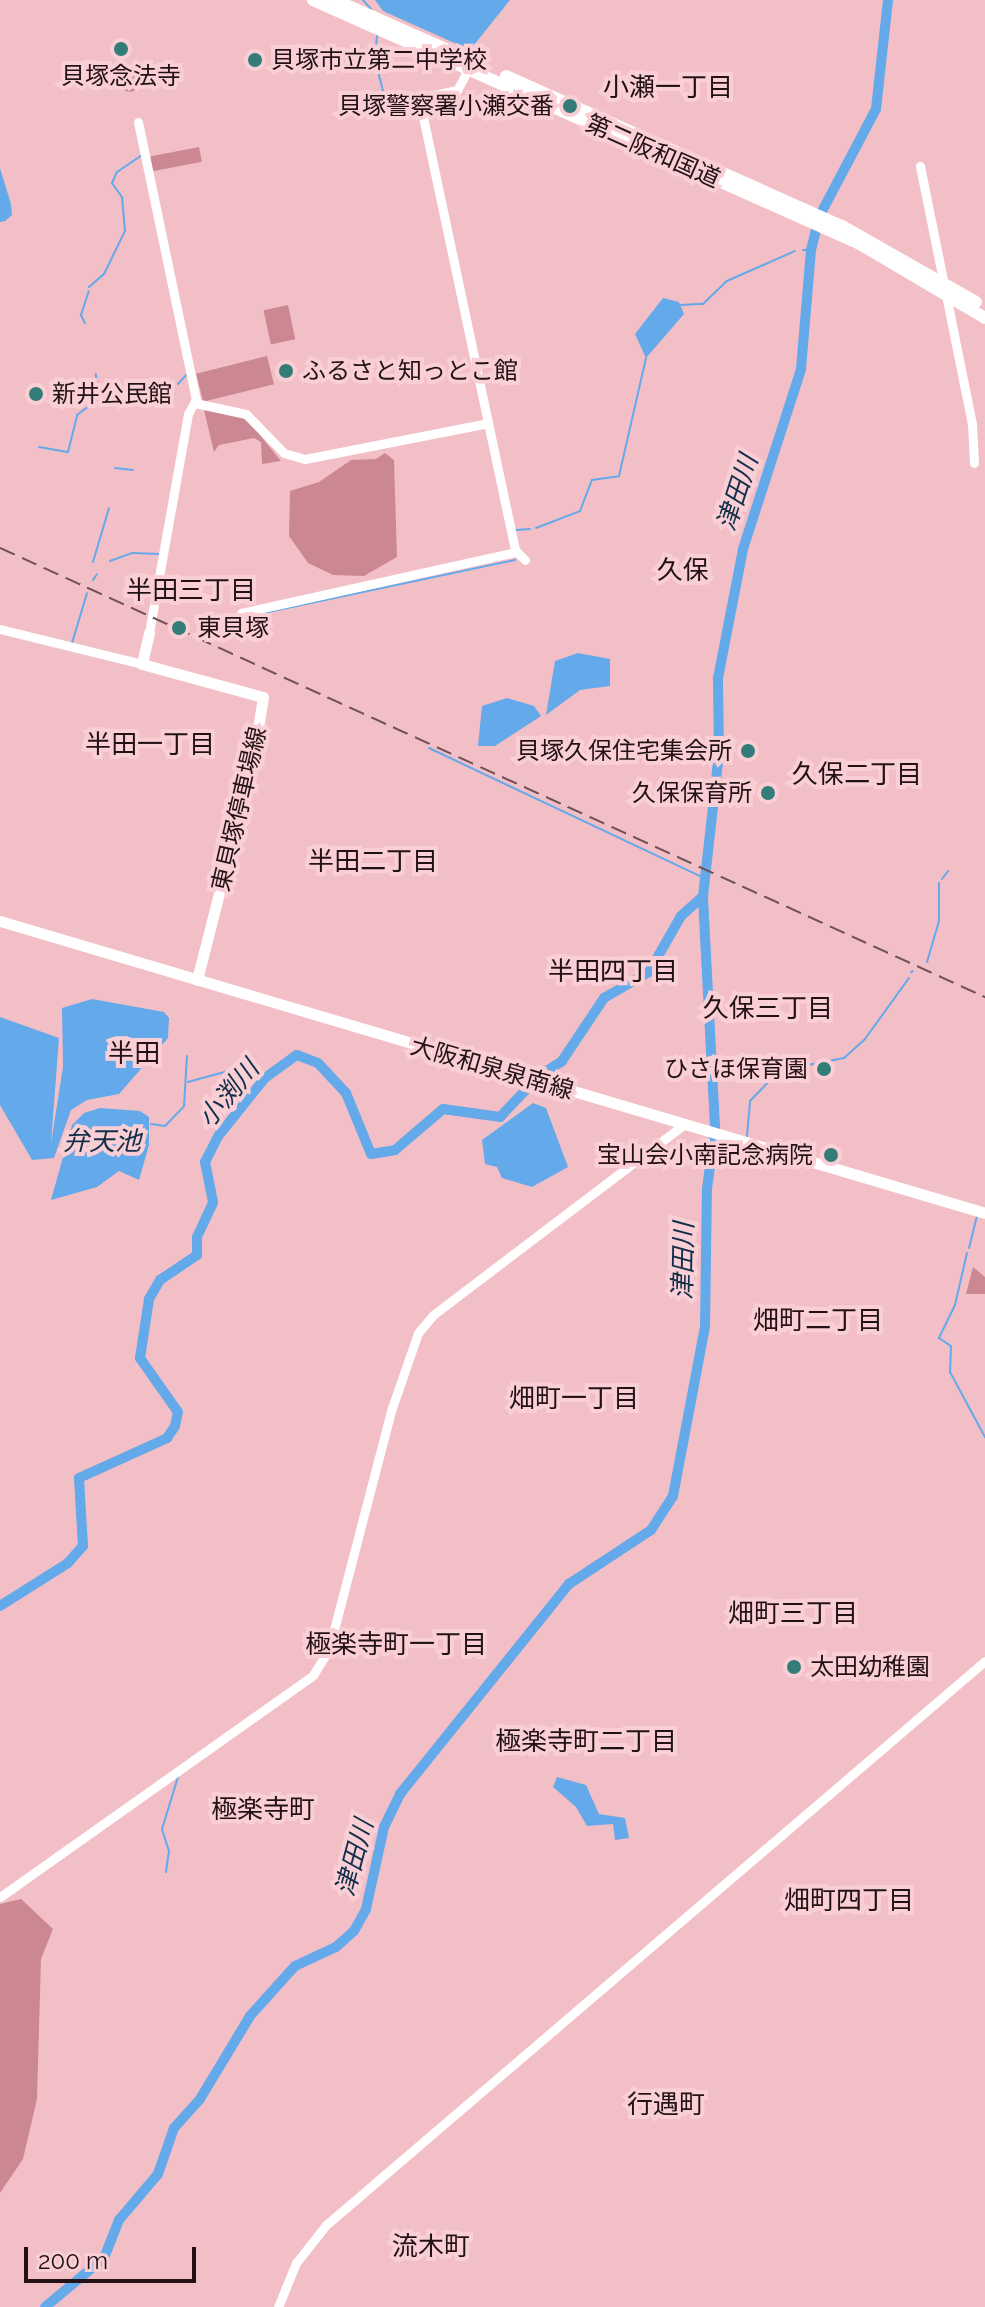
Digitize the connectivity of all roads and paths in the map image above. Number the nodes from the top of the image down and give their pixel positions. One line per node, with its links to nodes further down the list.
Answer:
1 (313, 0): 3 (highway, 第二阪和国道)
2 (335, 0): 3 (highway, 第二阪和国道)
3 (471, 65): 6 (highway, 第二阪和国道); 10 (street)
4 (138, 122): 9 (street)
5 (920, 166): 6 (street)
6 (942, 285): 7 (highway, 第二阪和国道); 8 (highway, 第二阪和国道); 11 (street)
7 (985, 308)
8 (985, 318)
9 (195, 403): 10 (street); 16 (street)
10 (488, 423): 12 (street)
11 (974, 463)
12 (516, 552): 13 (street); 14 (street)
13 (525, 560)
14 (241, 613)
15 (0, 629): 17 (street)
16 (149, 633): 17 (main road)
17 (142, 664): 19 (main road, 東貝塚停車場線)
18 (0, 921): 19 (main road, 大阪和泉泉南線)
19 (197, 980): 20 (main road, 大阪和泉泉南線)
20 (683, 1125): 21 (main road, 大阪和泉泉南線); 23 (street)
21 (985, 1213)
22 (985, 1661): 24 (street)
23 (0, 1897)
24 (278, 2307)

